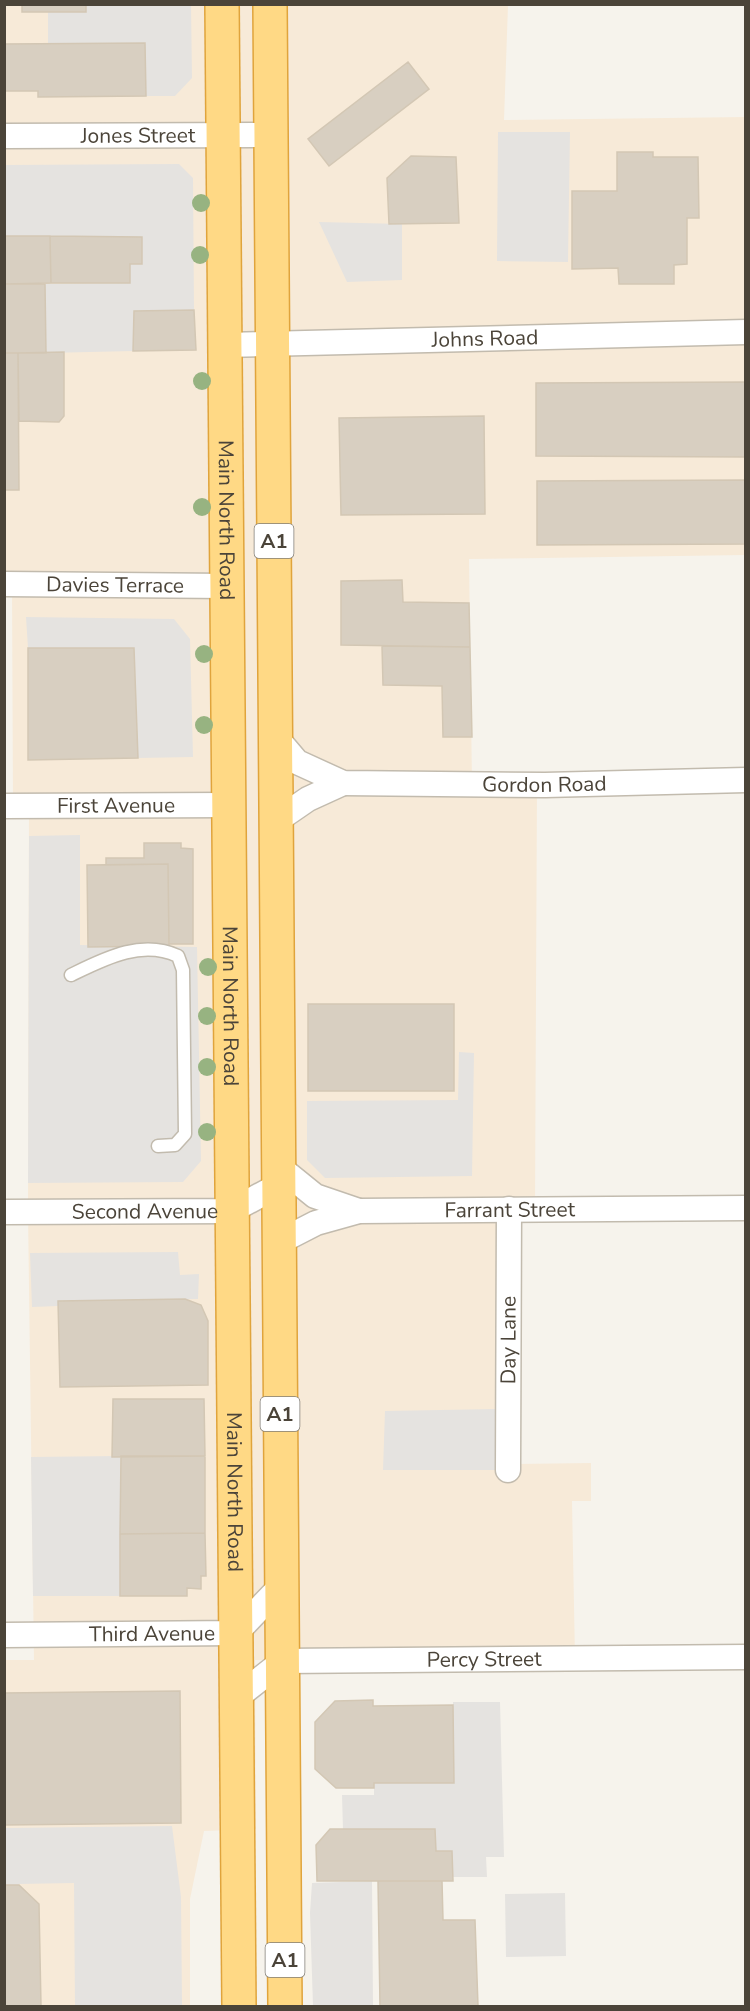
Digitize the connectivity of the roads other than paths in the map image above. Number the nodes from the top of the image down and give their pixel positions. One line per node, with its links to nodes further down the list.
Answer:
1 (222, 4): 3 (highway, Main North Road / A1)
2 (270, 4): 4 (highway, A1)
3 (223, 135): 4 (street, Jones Street); 5 (street, Jones Street); 7 (highway, Main North Road / A1)
4 (271, 135): 8 (highway, A1)
5 (4, 136)
6 (746, 332): 8 (street, Johns Road)
7 (225, 345): 8 (street, Johns Road); 10 (highway, Main North Road / A1)
8 (272, 345): 11 (highway, A1)
9 (4, 584): 10 (street, Davies Terrace)
10 (227, 586): 14 (highway, Main North Road / A1)
11 (275, 736): 13 (street, Gordon Road); 16 (highway, A1)
12 (746, 780): 13 (street, Gordon Road)
13 (343, 783): 16 (street, Gordon Road)
14 (229, 805): 15 (street, First Avenue); 17 (highway); 23 (highway, Main North Road / A1)
15 (4, 806)
16 (276, 821): 17 (highway, A1)
17 (276, 886): 20 (highway, A1)
18 (71, 975): 19 (lane)
19 (158, 1146)
20 (278, 1176): 23 (street, Second Avenue); 24 (street); 26 (highway, A1)
21 (746, 1208): 22 (street, Farrant Street)
22 (509, 1209): 24 (street, Farrant Street); 27 (street, Day Lane)
23 (231, 1211): 25 (street, Second Avenue); 29 (highway, Main North Road / A1)
24 (359, 1211): 26 (street, Farrant Street)
25 (4, 1212)
26 (279, 1242): 28 (highway, A1)
27 (508, 1470)
28 (281, 1586): 29 (street, Third Avenue); 32 (highway, A1)
29 (236, 1633): 30 (street, Third Avenue); 33 (highway, Main North Road / A1)
30 (4, 1635)
31 (746, 1657): 32 (street, Percy Street)
32 (283, 1660): 33 (street); 35 (highway, A1)
33 (236, 1698): 34 (highway, Main North Road / A1)
34 (239, 2007)
35 (285, 2007)

